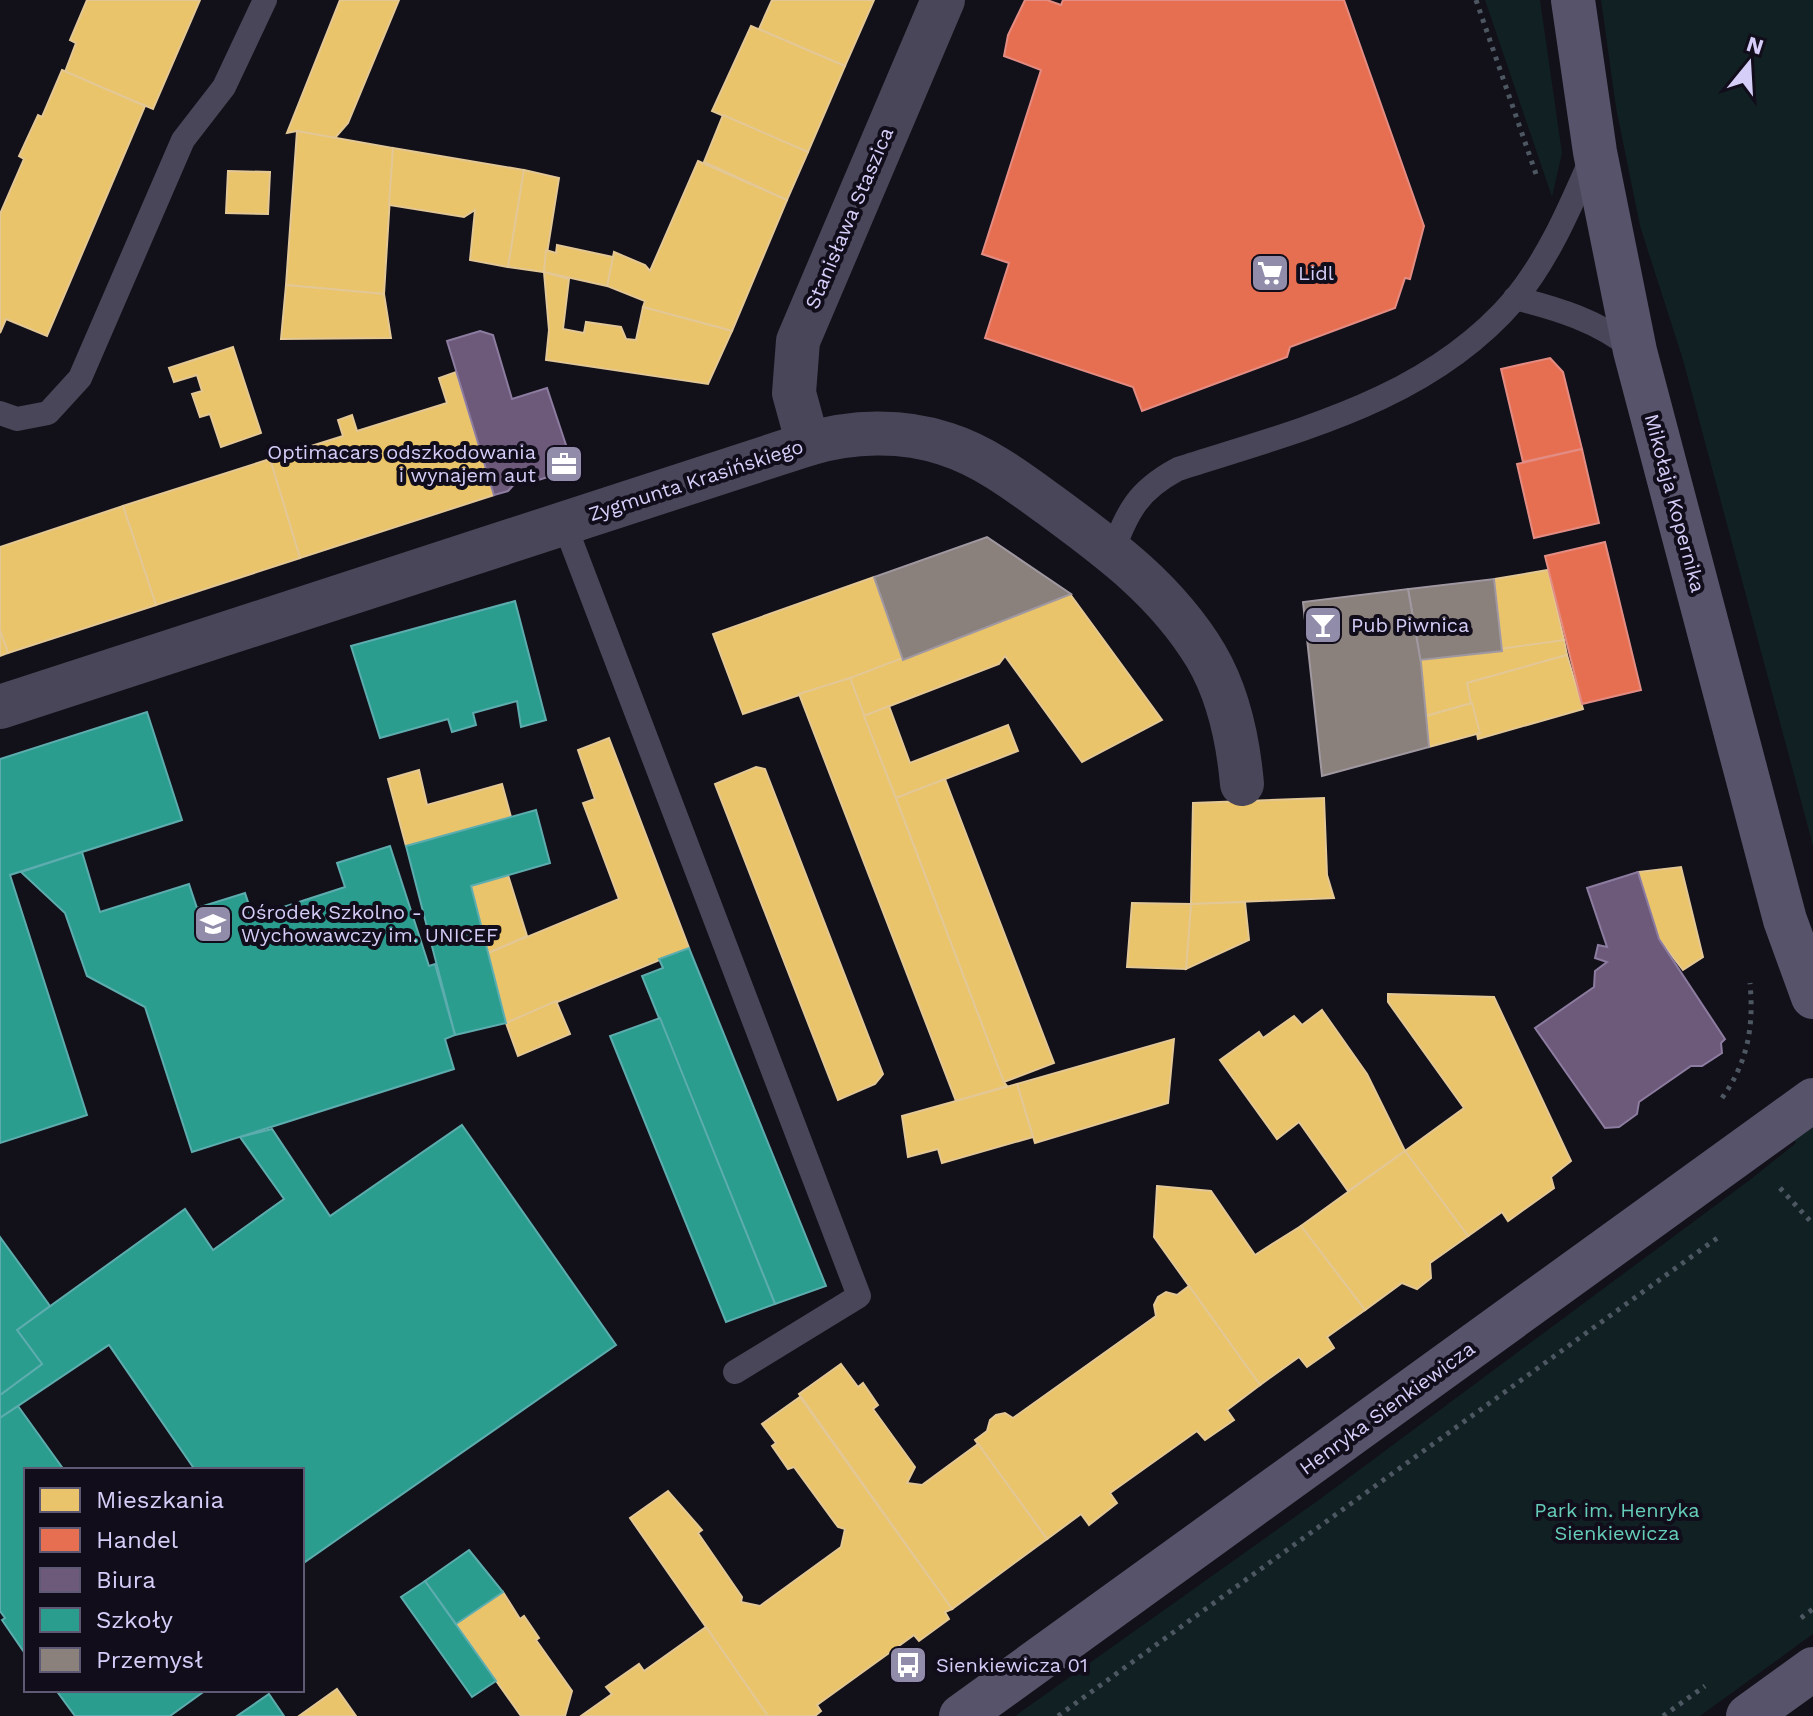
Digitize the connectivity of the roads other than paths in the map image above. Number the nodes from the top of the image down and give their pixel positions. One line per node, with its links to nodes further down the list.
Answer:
1 (265, 0): 7 (lane)
2 (943, 0): 8 (street, Stanisława Staszica)
3 (1573, 0): 4 (main road, Mikołaja Kopernika)
4 (1595, 152): 5 (lane); 6 (main road, Mikołaja Kopernika)
5 (1515, 298): 6 (lane); 10 (lane)
6 (1635, 351): 13 (main road, Mikołaja Kopernika)
7 (0, 413)
8 (808, 444): 9 (street, Zygmunta Krasińskiego); 10 (street, Zygmunta Krasińskiego)
9 (564, 523): 11 (street, Zygmunta Krasińskiego); 15 (lane)
10 (1112, 552): 12 (street, Zygmunta Krasińskiego)
11 (0, 707)
12 (1242, 784)
13 (1813, 997)
14 (1813, 1100): 17 (main road, Henryka Sienkiewicza)
15 (735, 1372)
16 (1813, 1669): 18 (main road)
17 (961, 1716)
18 (1748, 1716)

